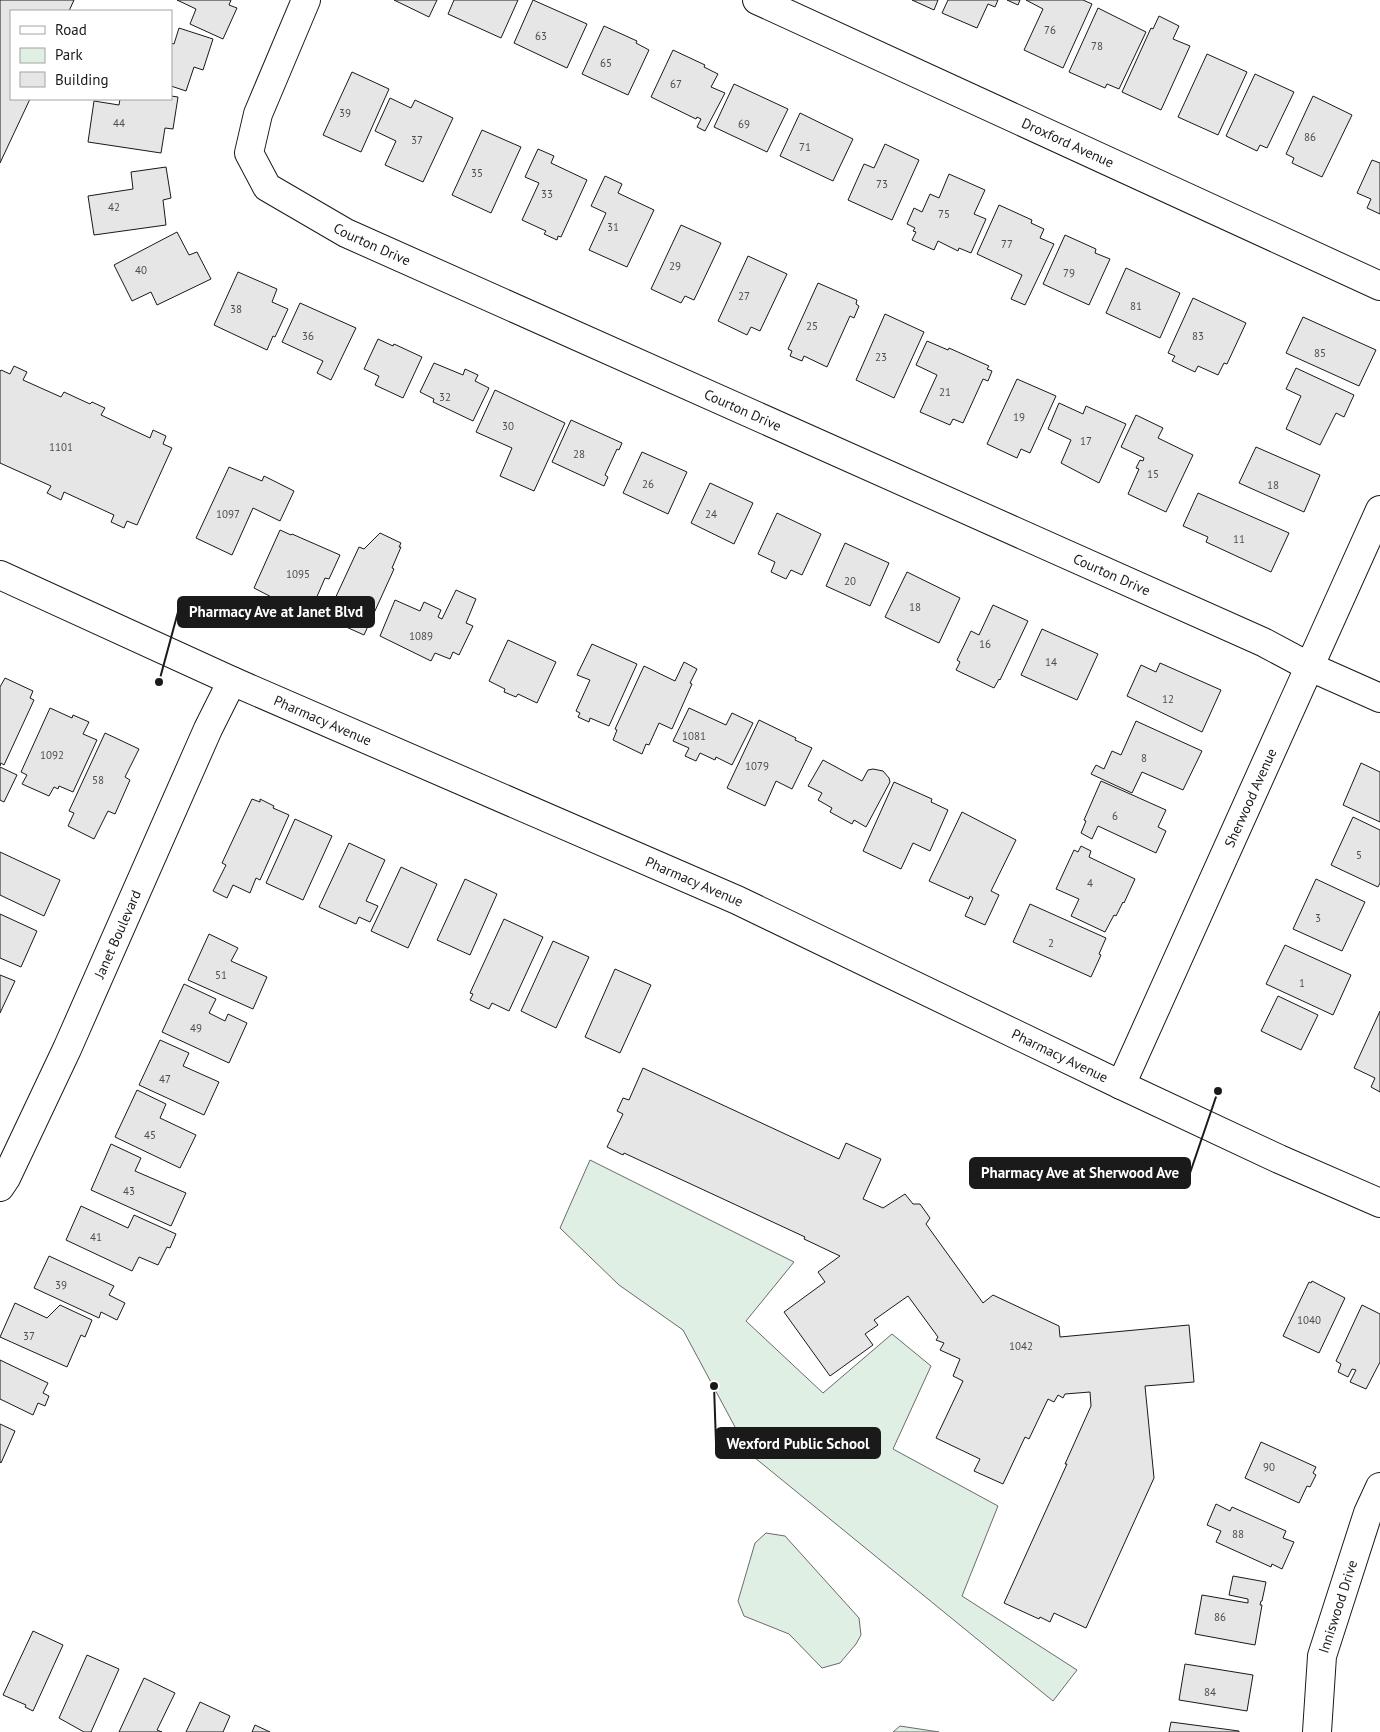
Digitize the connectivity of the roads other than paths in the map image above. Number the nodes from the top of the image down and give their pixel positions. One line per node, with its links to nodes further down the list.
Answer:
1 (306, 0): 6 (street, Courton Drive)
2 (757, 0): 3 (street, Droxford Avenue)
3 (1380, 286)
4 (1380, 510): 6 (street, Sherwood Avenue)
5 (0, 575): 7 (street, Pharmacy Avenue)
6 (1308, 666): 8 (street, Courton Drive); 9 (street, Sherwood Avenue)
7 (232, 681): 9 (street, Pharmacy Avenue); 10 (street, Janet Boulevard)
8 (1380, 698)
9 (1121, 1085): 11 (street, Pharmacy Avenue)
10 (0, 1186)
11 (1380, 1203)
12 (1380, 1487): 13 (street, Inniswood Drive)
13 (1317, 1732)

